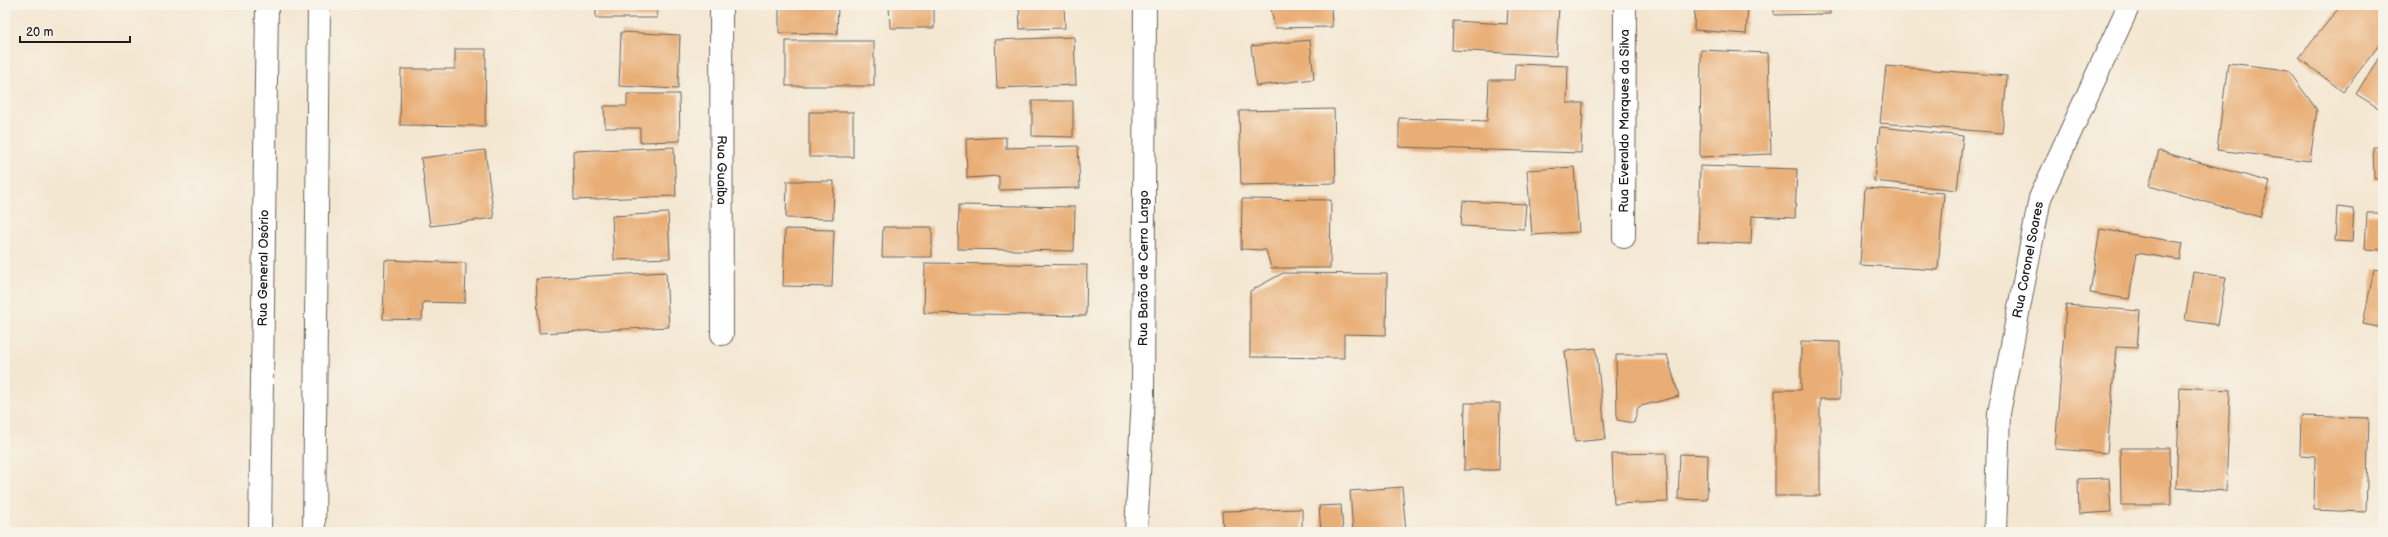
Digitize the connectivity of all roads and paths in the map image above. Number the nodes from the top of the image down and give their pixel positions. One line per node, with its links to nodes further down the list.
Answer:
1 (267, 5): 9 (street, Rua General Osório)
2 (319, 5): 10 (street)
3 (721, 5): 8 (street, Rua Guaíba)
4 (1145, 5): 11 (street, Rua Barão de Cerro Largo)
5 (1626, 5): 7 (street, Rua Everaldo Marques da Silva)
6 (2129, 5): 12 (street, Rua Coronel Soares)
7 (1624, 237)
8 (722, 334)
9 (260, 532)
10 (314, 532)
11 (1136, 532)
12 (1995, 532)

